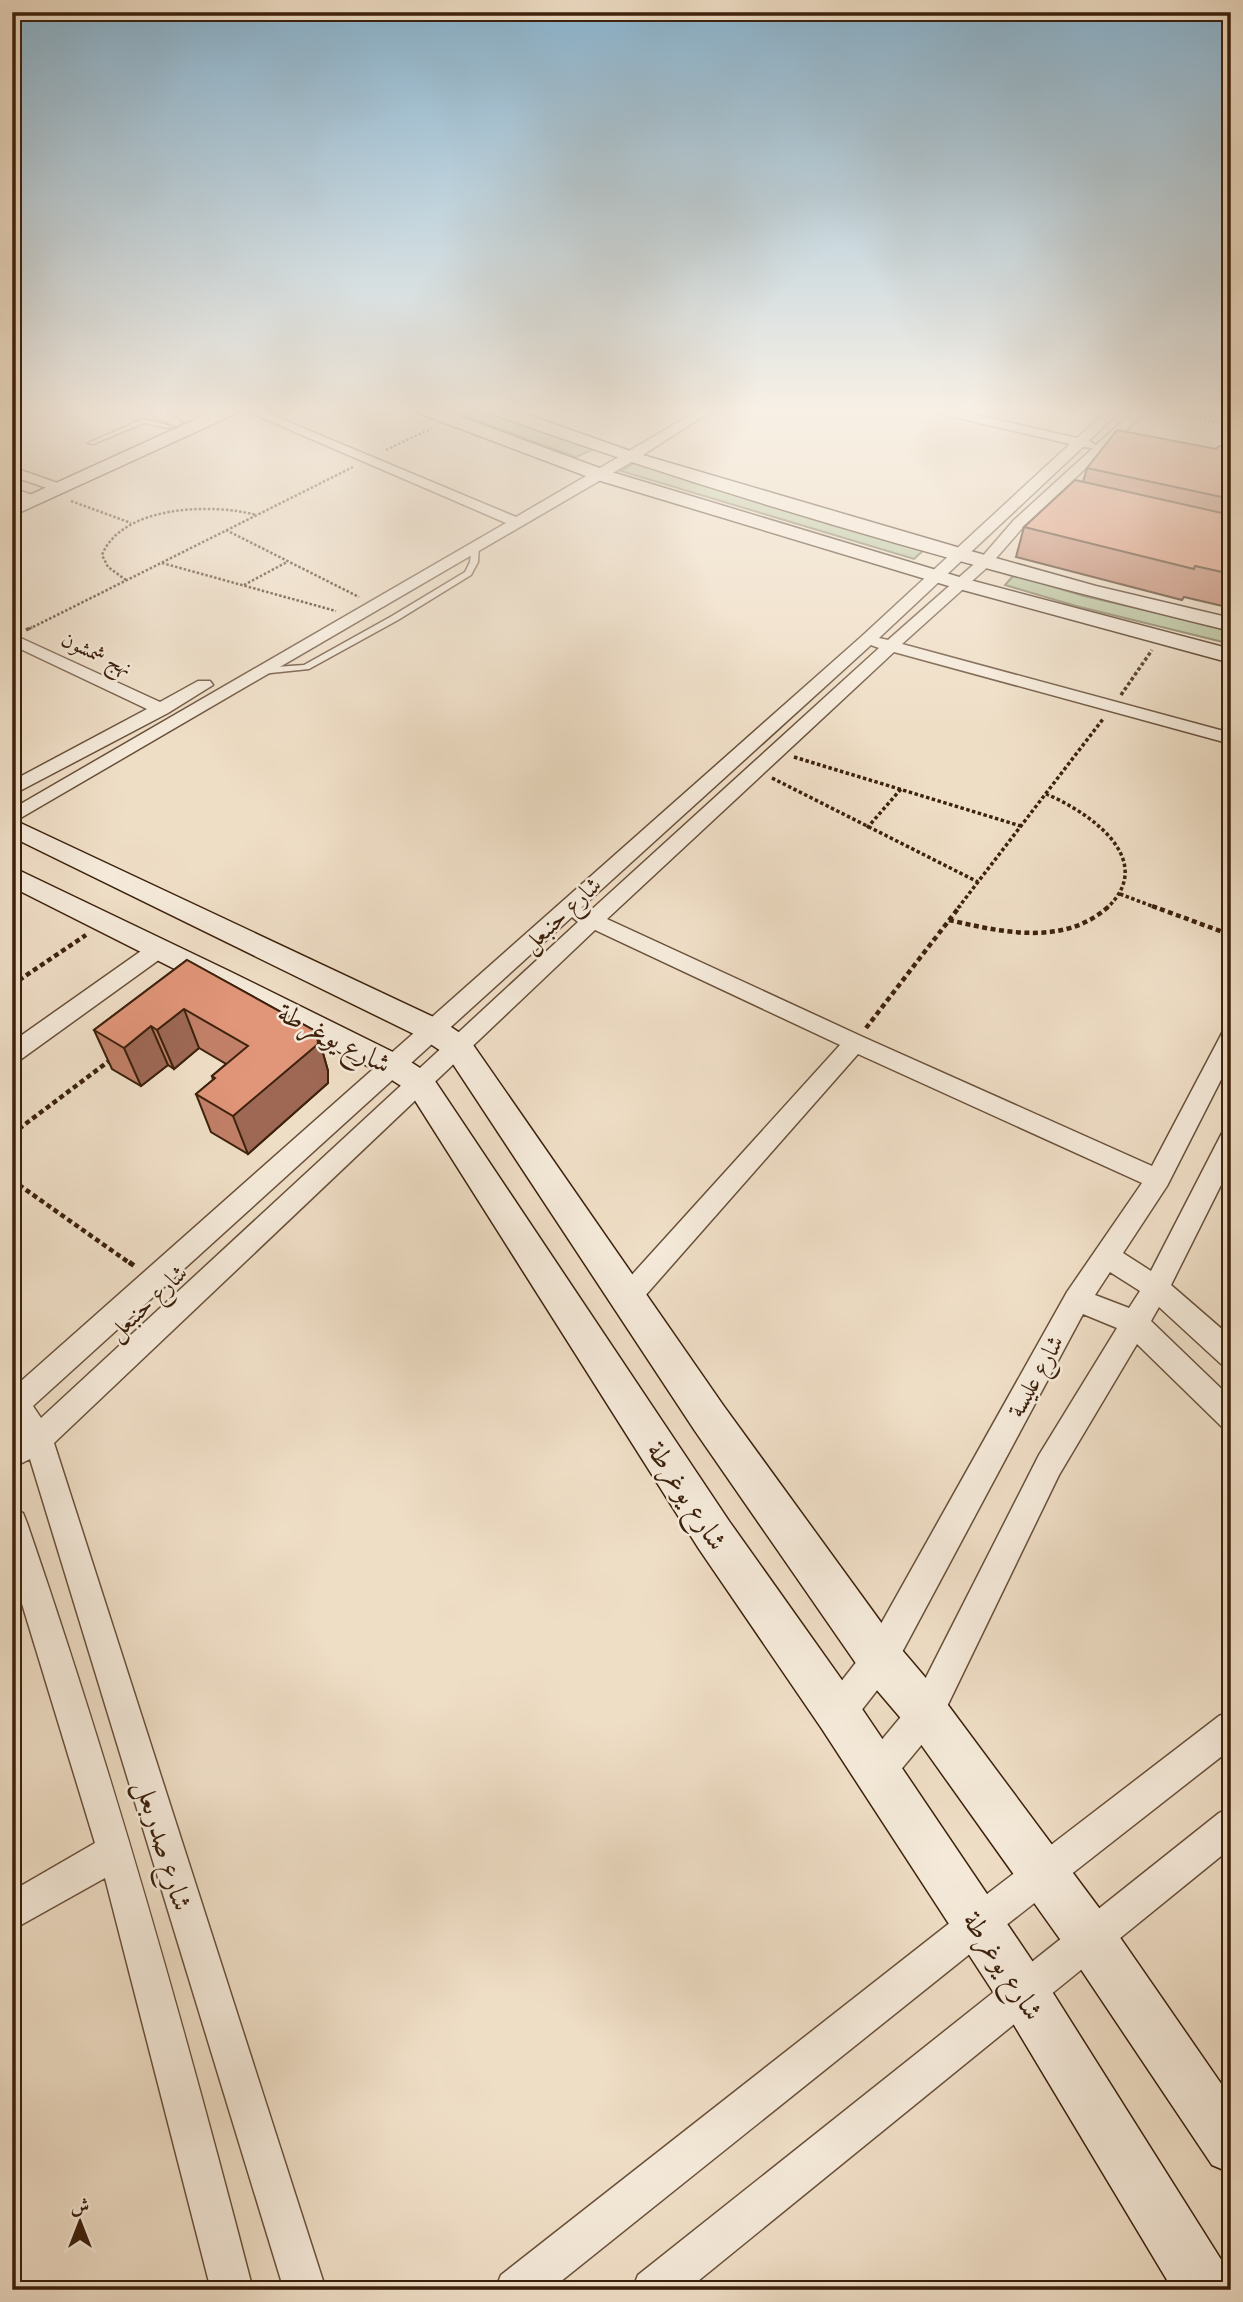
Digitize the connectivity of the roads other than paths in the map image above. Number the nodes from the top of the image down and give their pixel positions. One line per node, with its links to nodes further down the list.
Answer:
1 (504, 517): 7 (street)
2 (511, 517): 7 (street)
3 (743, 517): 11 (street)
4 (836, 517): 9 (street)
5 (999, 517): 9 (street, شارع حنبعل)
6 (1027, 517): 10 (street, شارع حنبعل)
7 (508, 519): 8 (street); 18 (street)
8 (475, 546): 19 (street); 19 (lane)
9 (960, 554): 10 (street); 11 (street, شارع حنبعل)
10 (986, 561): 12 (street, شارع حنبعل); 13 (street)
11 (937, 576): 12 (street); 15 (street, شارع حنبعل)
12 (959, 583): 16 (street, شارع حنبعل); 17 (street)
13 (1231, 625)
14 (18, 635): 21 (street, نهج شمشون)
15 (868, 639): 16 (street); 27 (street, شارع حنبعل)
16 (890, 646): 22 (street); 28 (street, شارع حنبعل)
17 (1231, 656)
18 (243, 663)
19 (261, 671): 24 (street)
20 (220, 676): 21 (street)
21 (162, 709): 23 (street)
22 (1231, 739)
23 (12, 789)
24 (12, 817)
25 (12, 827): 31 (street, شارع يوغرطة)
26 (12, 876): 29 (street, شارع يوغرطة)
27 (567, 909): 28 (street); 31 (street, شارع حنبعل)
28 (592, 921): 31 (street, شارع حنبعل); 32 (street)
29 (159, 949): 33 (street); 34 (street, شارع يوغرطة)
30 (1231, 1037): 36 (street, شارع عليسة)
31 (444, 1038): 34 (street, شارع حنبعل); 34 (street, شارع حنبعل); 39 (street)
32 (855, 1043): 36 (street); 39 (street)
33 (12, 1054)
34 (406, 1074): 43 (street, شارع حنبعل); 45 (street, شارع حنبعل); 48 (street, شارع يوغرطة)
35 (1231, 1140): 38 (street)
36 (1158, 1178): 37 (street, شارع عليسة)
37 (1108, 1257): 38 (street); 40 (street, شارع عليسة)
38 (1156, 1288): 41 (street); 42 (street)
39 (628, 1297): 47 (street)
40 (1077, 1300): 41 (street); 47 (street, شارع عليسة)
41 (1133, 1322): 44 (street); 49 (street)
42 (1231, 1355)
43 (14, 1406): 45 (street, شارع صدربعل)
44 (1231, 1417)
45 (25, 1446): 61 (street, شارع صدربعل)
46 (12, 1523): 53 (street, شارع صدربعل)
47 (880, 1659): 48 (street, شارع عليسة); 49 (street)
48 (838, 1713): 51 (street, شارع يوغرطة)
49 (926, 1713): 51 (street); 54 (street)
50 (1231, 1728): 54 (street)
51 (877, 1772): 56 (street, شارع يوغرطة)
52 (1231, 1825): 57 (street)
53 (114, 1852): 55 (street); 60 (street, شارع صدربعل)
54 (1043, 1874): 56 (street); 57 (street)
55 (12, 1912)
56 (978, 1924): 58 (street, شارع يوغرطة); 62 (street)
57 (1090, 1938): 58 (street); 59 (street)
58 (1023, 1992): 63 (street); 64 (street, شارع يوغرطة)
59 (1231, 2146)
60 (232, 2290)
61 (305, 2290)
62 (516, 2290)
63 (653, 2290)
64 (1206, 2290)

